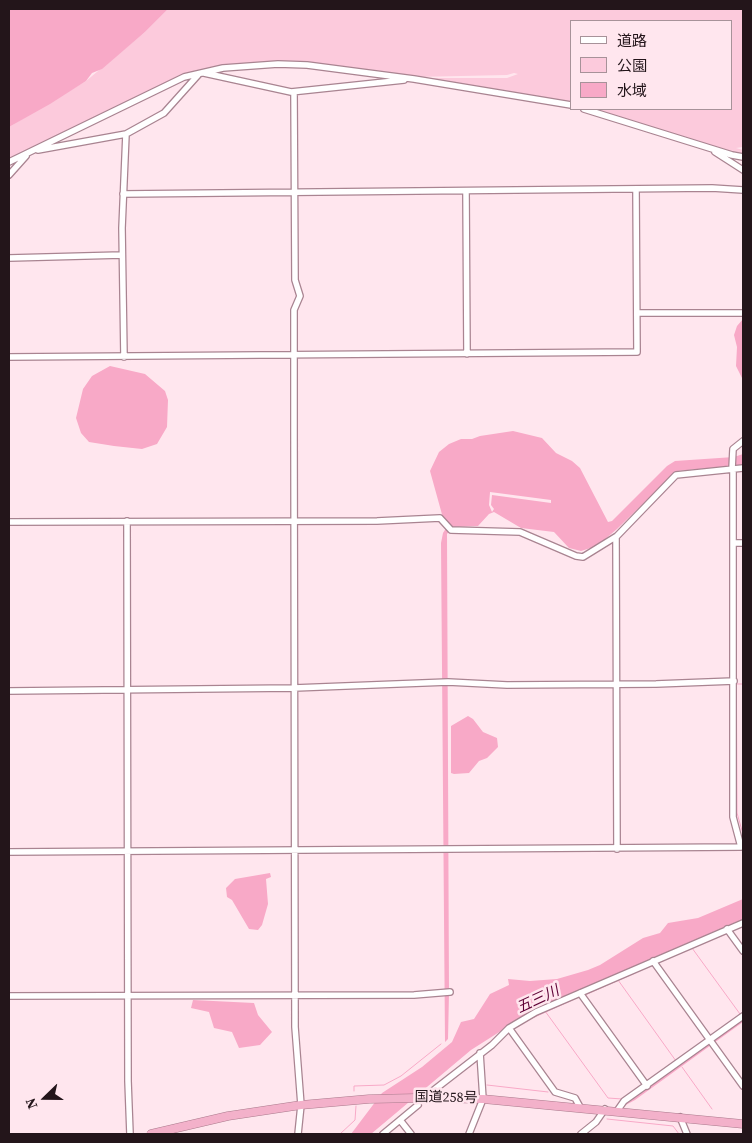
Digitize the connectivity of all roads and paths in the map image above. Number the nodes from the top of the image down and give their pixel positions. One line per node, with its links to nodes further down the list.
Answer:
1 (201, 72): 2 (street); 3 (street); 6 (street); 8 (street)
2 (414, 79): 3 (street); 4 (street)
3 (294, 92): 16 (street)
4 (570, 105)
5 (587, 110): 7 (street)
6 (126, 134): 8 (street); 17 (street)
7 (707, 147): 9 (street); 11 (street)
8 (30, 152): 10 (street); 12 (street)
9 (743, 157)
10 (9, 162)
11 (743, 170)
12 (9, 175)
13 (636, 189): 14 (street); 15 (street); 20 (street)
14 (743, 190)
15 (466, 191): 16 (street); 22 (street)
16 (295, 192): 17 (street); 23 (street)
17 (123, 194): 18 (street)
18 (122, 255): 19 (street); 24 (street)
19 (9, 258)
20 (637, 313): 21 (street); 22 (street)
21 (743, 313)
22 (467, 354): 23 (street)
23 (294, 356): 24 (street); 29 (street)
24 (124, 357): 25 (street)
25 (9, 358)
26 (743, 442): 28 (street)
27 (743, 468): 28 (street)
28 (732, 469): 32 (street); 33 (street)
29 (294, 521): 31 (street); 32 (street); 37 (street)
30 (9, 522): 31 (street)
31 (126, 522): 38 (street)
32 (616, 538): 36 (street)
33 (733, 543): 34 (street); 35 (street)
34 (743, 543)
35 (734, 681): 36 (street); 40 (street)
36 (616, 684): 37 (street); 40 (street)
37 (294, 688): 38 (street); 41 (street)
38 (127, 690): 39 (street); 42 (street)
39 (9, 691)
40 (617, 849): 41 (street)
41 (295, 850): 42 (street); 50 (street)
42 (128, 851): 43 (street); 52 (street)
43 (9, 852)
44 (743, 923): 45 (street)
45 (727, 929): 46 (street); 47 (street)
46 (743, 951)
47 (653, 961): 49 (street); 55 (street)
48 (447, 992): 50 (street)
49 (580, 993): 54 (street); 57 (street)
50 (295, 995): 52 (street); 62 (street)
51 (9, 996): 52 (street)
52 (128, 996): 69 (street)
53 (743, 1016): 55 (street)
54 (509, 1028): 56 (street); 63 (street)
55 (712, 1042): 57 (street); 58 (street)
56 (480, 1053): 59 (street); 60 (street)
57 (647, 1086): 65 (street)
58 (743, 1086)
59 (430, 1093)
60 (483, 1098): 61 (highway, 国道258号); 63 (highway, 国道258号); 74 (street)
61 (418, 1101): 62 (highway, 国道258号); 67 (street)
62 (301, 1105): 70 (highway, 国道258号); 71 (street)
63 (580, 1107): 64 (highway, 国道258号)
64 (605, 1110): 65 (highway, 国道258号); 75 (street)
65 (617, 1110): 66 (highway, 国道258号)
66 (680, 1117): 68 (highway, 国道258号); 76 (street)
67 (400, 1120): 72 (street); 73 (street)
68 (742, 1123)
69 (130, 1134)
70 (151, 1134)
71 (298, 1134)
72 (383, 1134)
73 (411, 1134)
74 (469, 1134)
75 (581, 1134)
76 (687, 1134)

